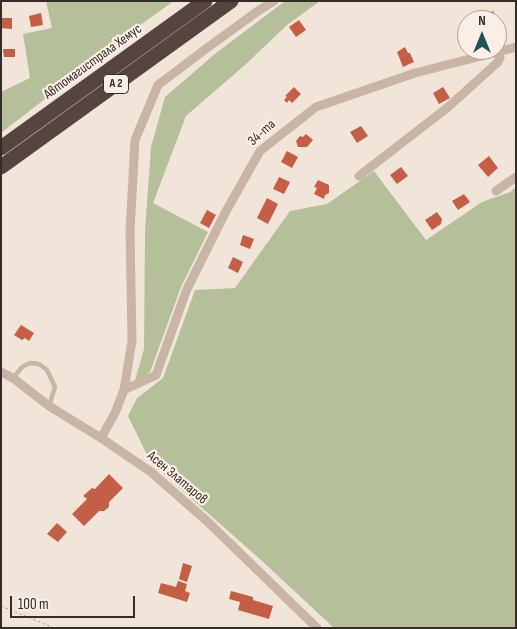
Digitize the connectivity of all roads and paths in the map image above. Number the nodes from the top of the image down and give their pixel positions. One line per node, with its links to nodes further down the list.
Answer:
1 (205, 1): 6 (highway, Автомагистрала Хемус / A 2)
2 (231, 1): 7 (highway, A 2)
3 (274, 1): 13 (street)
4 (466, 60): 13 (street, 34-та)
5 (499, 60): 8 (street)
6 (1, 148)
7 (1, 167)
8 (359, 176)
9 (516, 177): 10 (street)
10 (496, 191)
11 (1, 372): 12 (street, Асен Златаров)
12 (13, 378): 14 (street, Асен Златаров); 14 (lane)
13 (124, 390): 15 (street)
14 (50, 406): 15 (street, Асен Златаров)
15 (101, 438): 18 (street, Асен Златаров)
16 (1, 606): 17 (path)
17 (54, 628)
18 (317, 628)

